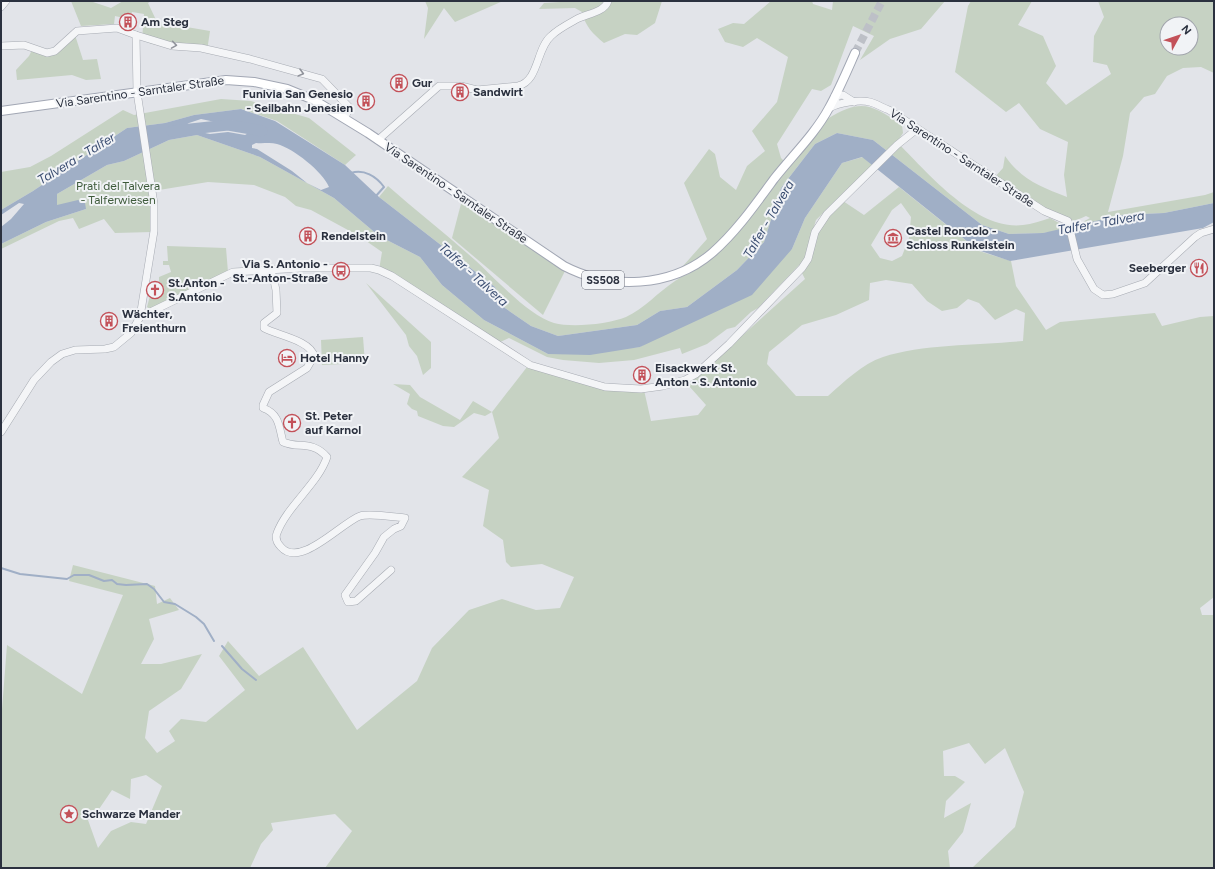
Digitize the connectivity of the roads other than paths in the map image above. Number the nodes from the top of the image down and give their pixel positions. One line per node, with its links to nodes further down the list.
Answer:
1 (6, 1): 3 (street)
2 (608, 1): 15 (street)
3 (1, 7)
4 (136, 35): 5 (street); 7 (street); 13 (street, one-way to 13)
5 (1, 46)
6 (855, 53): 8 (main road, SS508)
7 (137, 92): 12 (main road, Via Sarentino - Sarntaler Straße); 13 (main road, Via Sarentino - Sarntaler Straße); 18 (street)
8 (839, 95): 9 (street); 10 (street); 11 (main road, Via Sarentino - Sarntaler Straße / SS508)
9 (854, 102): 10 (street); 14 (street, Via Sarentino - Sarntaler Straße)
10 (841, 105): 11 (street)
11 (829, 108): 15 (main road, Via Sarentino - Sarntaler Straße / SS508)
12 (1, 111)
13 (345, 118): 15 (main road, Via Sarentino - Sarntaler Straße)
14 (917, 129): 16 (street, Via Sarentino - Sarntaler Straße); 17 (street)
15 (378, 140)
16 (1214, 229)
17 (233, 272): 18 (street); 20 (street)
18 (140, 317): 19 (street)
19 (1, 432)
20 (391, 570)

